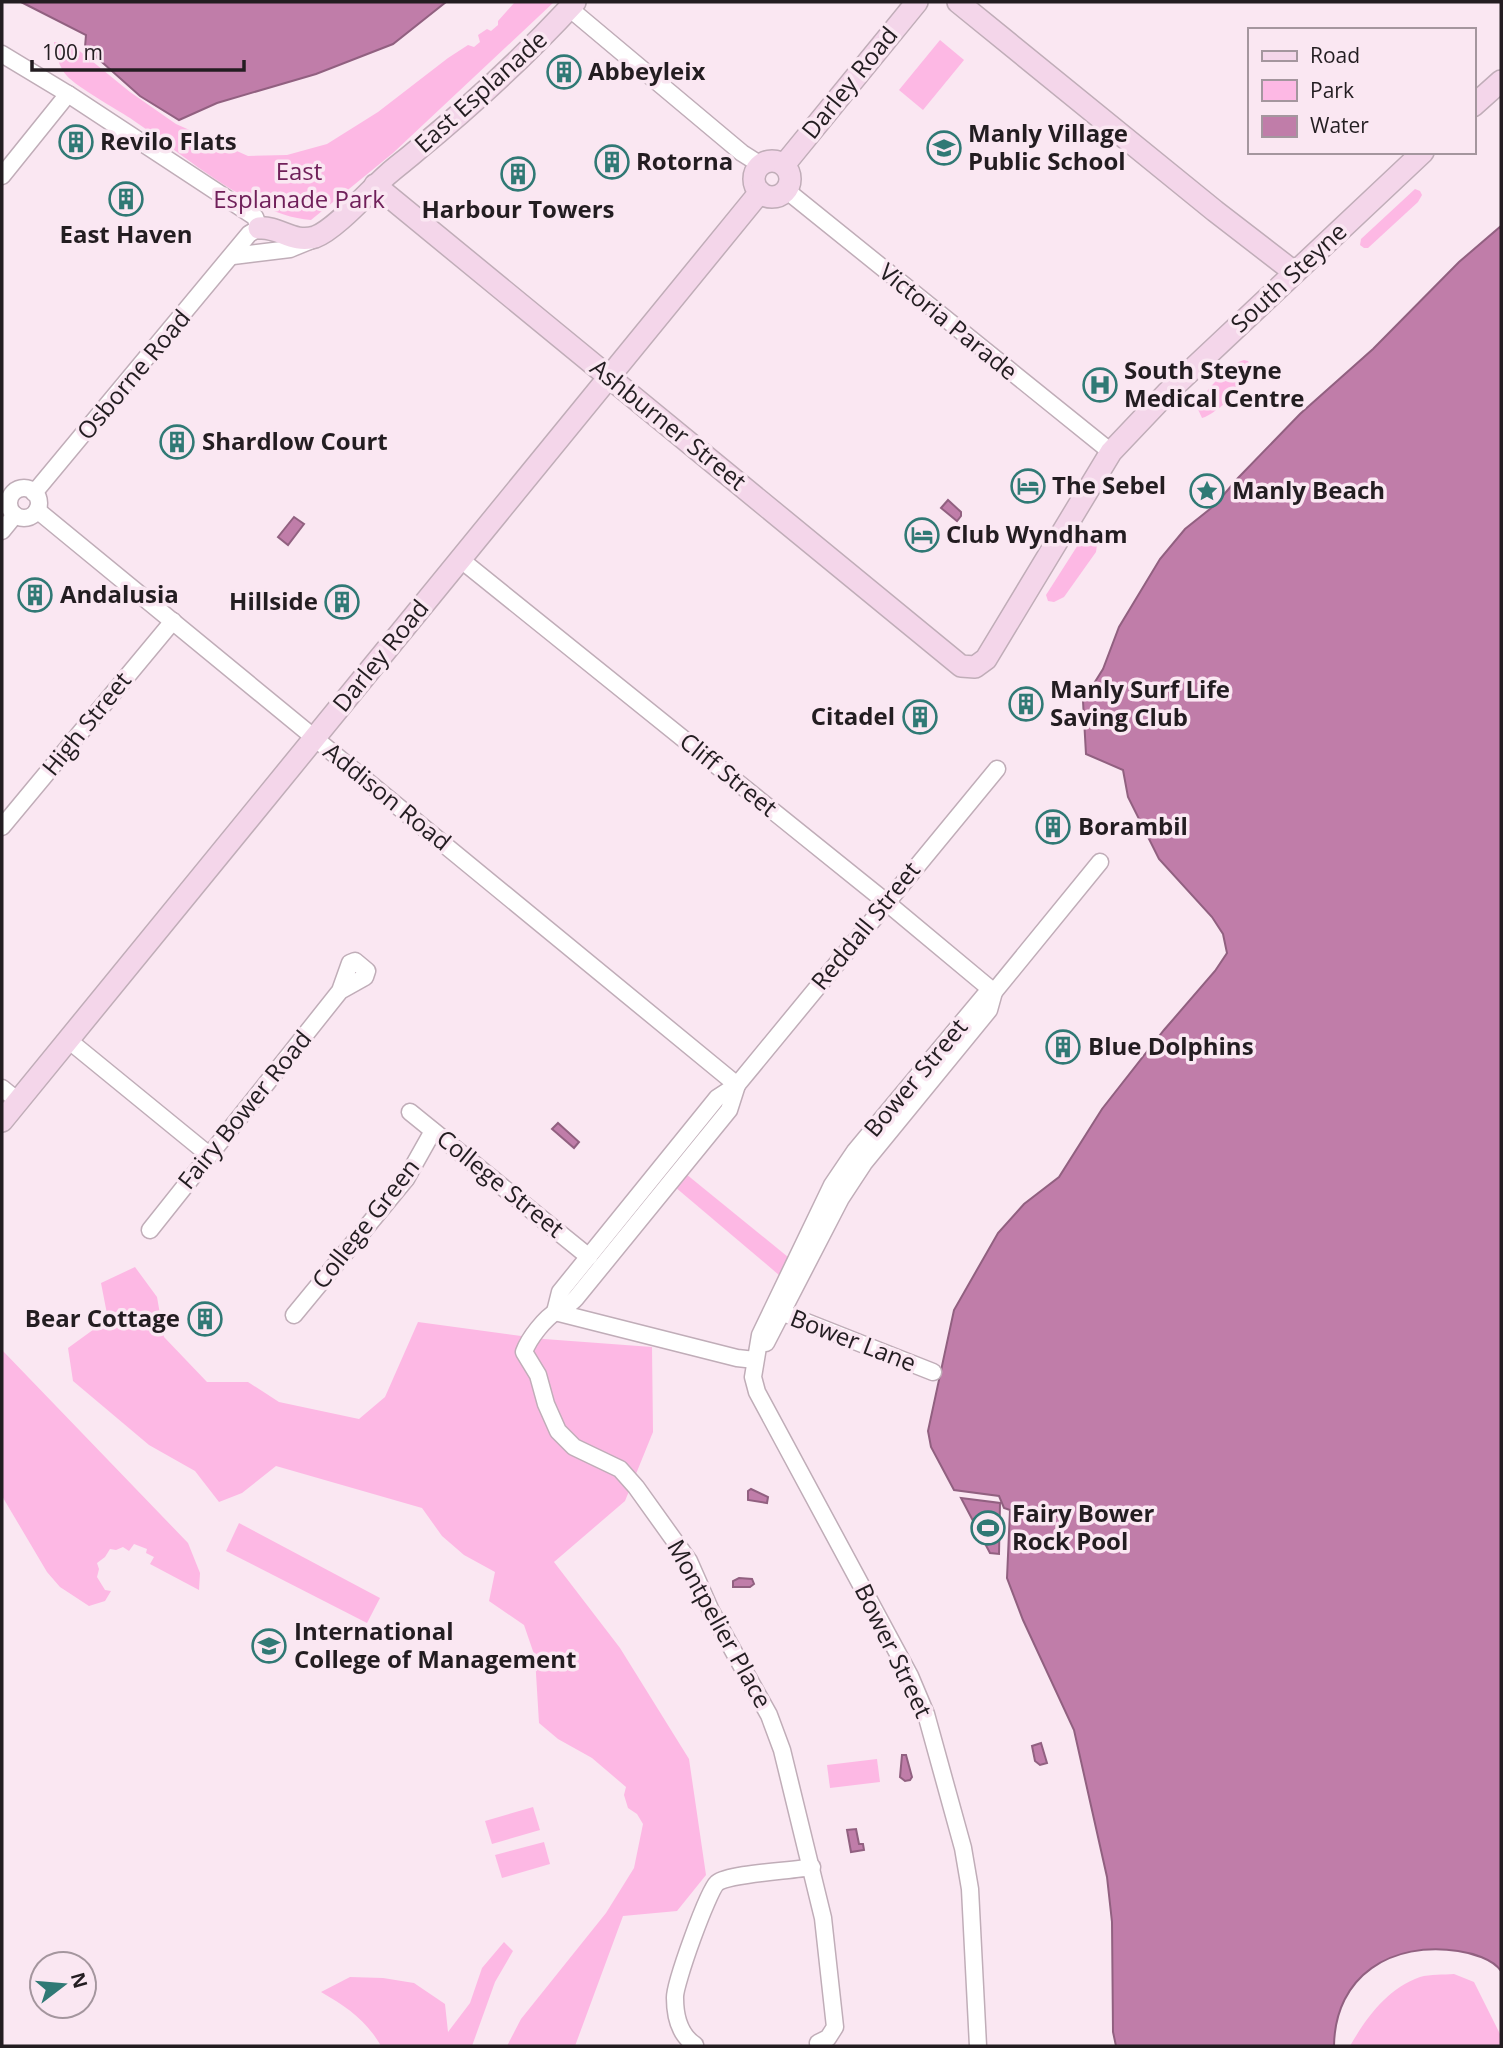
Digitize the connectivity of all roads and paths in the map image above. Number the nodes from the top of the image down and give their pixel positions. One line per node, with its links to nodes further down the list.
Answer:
1 (917, 2): 10 (street, Darley Road)
2 (958, 2): 18 (street)
3 (572, 5): 9 (street); 12 (street, East Esplanade)
4 (2, 54): 6 (street)
5 (1499, 82): 7 (street)
6 (68, 94): 11 (street); 15 (street)
7 (1475, 104)
8 (1421, 154): 18 (street, South Steyne)
9 (761, 165): 10 (street); 14 (street)
10 (784, 165): 13 (street)
11 (2, 176)
12 (375, 186): 16 (street, East Esplanade); 19 (street, Ashburner Street)
13 (786, 190): 14 (street); 20 (street, Victoria Parade)
14 (760, 192): 19 (street, Darley Road)
15 (259, 228): 16 (street); 17 (street, Osborne Road)
16 (317, 236): 17 (street)
17 (233, 256): 22 (street, Osborne Road)
18 (1294, 272): 20 (street, South Steyne)
19 (611, 377): 26 (street, Darley Road); 28 (street, Ashburner Street)
20 (1111, 452): 28 (street, South Steyne)
21 (7, 490): 22 (street); 24 (street)
22 (34, 493): 23 (street)
23 (37, 510): 24 (street); 27 (street, Addison Road)
24 (15, 515): 25 (street)
25 (2, 531)
26 (460, 559): 29 (street, Darley Road); 33 (street, Cliff Street)
27 (173, 621): 29 (street, Addison Road); 31 (street, High Street)
28 (961, 666)
29 (315, 738): 36 (street, Darley Road); 37 (street, Addison Road)
30 (997, 769): 33 (street, Reddall Street)
31 (2, 827)
32 (1100, 862): 35 (street, Bower Street)
33 (886, 902): 35 (street, Cliff Street); 37 (street, Reddall Street)
34 (340, 991): 42 (street, Fairy Bower Road)
35 (994, 992): 45 (street, Bower Street)
36 (67, 1039): 38 (street, Darley Road); 42 (street)
37 (737, 1085): 44 (street, Reddall Street); 46 (street, Reddall Street)
38 (10, 1094): 40 (street, Darley Road)
39 (410, 1112): 41 (street, College Street)
40 (2, 1121)
41 (433, 1131): 44 (street, College Street); 47 (street, College Green)
42 (209, 1155): 43 (street, Fairy Bower Road)
43 (150, 1230)
44 (589, 1257): 46 (street, Reddall Street)
45 (778, 1311): 49 (street, Bower Street); 50 (street, Bower Lane)
46 (555, 1312): 48 (street, Reddall Street); 49 (street)
47 (295, 1315)
48 (524, 1352): 51 (street, Montpelier Place)
49 (755, 1360): 54 (street, Bower Street)
50 (933, 1372)
51 (812, 1867): 52 (street, Montpelier Place); 53 (street)
52 (818, 2043)
53 (695, 2045)
54 (978, 2046)

